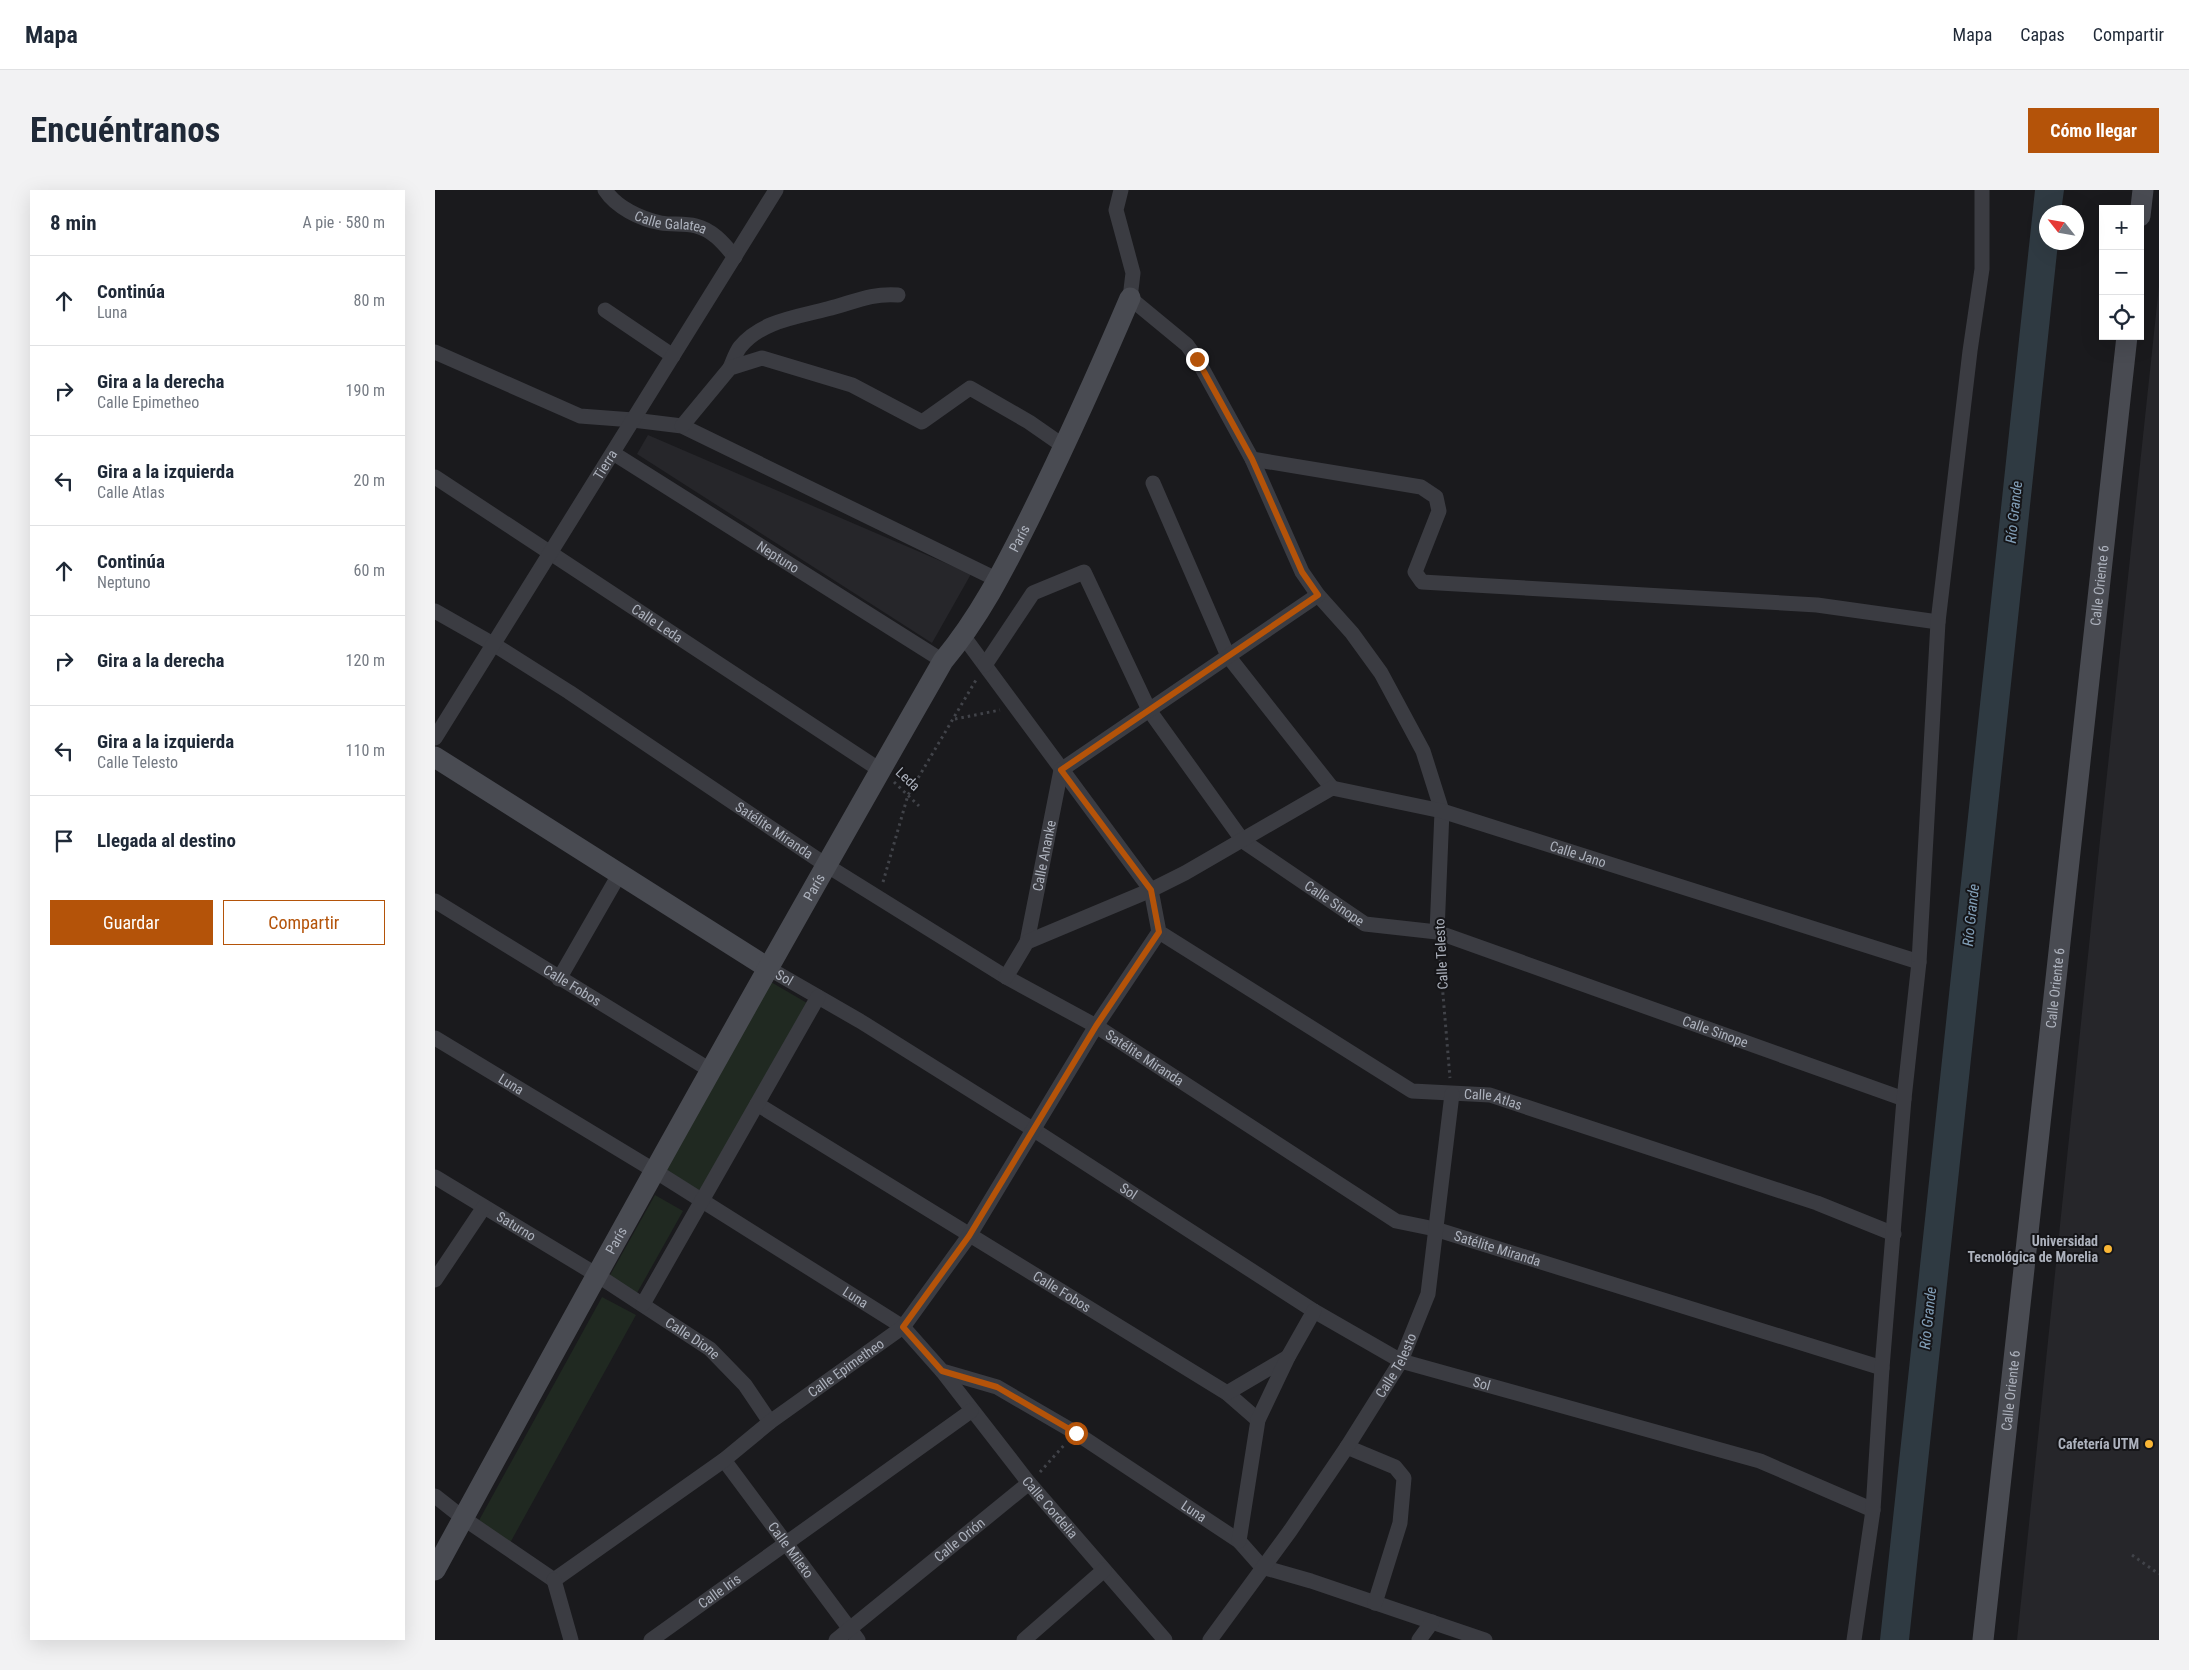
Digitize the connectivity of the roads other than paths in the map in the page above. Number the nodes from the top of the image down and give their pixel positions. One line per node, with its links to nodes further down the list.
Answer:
1 (605, 190): 7 (street, Calle Galatea)
2 (776, 190): 7 (street, Tierra)
3 (1121, 190): 9 (street, París)
4 (1982, 190): 26 (street)
5 (2143, 190): 6 (street)
6 (2141, 205)
7 (735, 257): 13 (street, Tierra)
8 (897, 295): 14 (street)
9 (1130, 298): 17 (street, París); 19 (street, Calle Telesto)
10 (605, 310): 13 (street)
11 (2127, 340): 103 (street, Calle Oriente 6)
12 (435, 352): 15 (street)
13 (673, 356): 15 (street, Tierra)
14 (730, 368): 16 (street); 17 (street)
15 (633, 420): 16 (street); 18 (street, Tierra)
16 (682, 426): 23 (street)
17 (1065, 447): 23 (street, París)
18 (613, 452): 22 (street, Tierra); 30 (street, Neptuno)
19 (1252, 459): 24 (street, Calle Telesto); 26 (street)
20 (435, 477): 22 (street, Calle Leda)
21 (1153, 483): 29 (street)
22 (551, 553): 28 (street, Tierra); 35 (street, Calle Leda)
23 (998, 580): 27 (street, París)
24 (1318, 595): 29 (street); 38 (street, Calle Telesto)
25 (435, 611): 28 (street, Satélite Miranda)
26 (1938, 622): 47 (street)
27 (964, 637): 30 (street, París); 31 (street)
28 (493, 644): 33 (street, Tierra); 40 (street, Satélite Miranda)
29 (1228, 656): 32 (street); 37 (street)
30 (943, 661): 35 (street, París)
31 (985, 665): 32 (street, Calle Sinope); 36 (street)
32 (1149, 710): 36 (street); 39 (street, Calle Sinope)
33 (435, 738)
34 (435, 757): 41 (street, Sol)
35 (880, 770): 40 (street, París)
36 (1061, 770): 42 (street); 46 (street, Calle Ananke)
37 (1332, 788): 38 (street, Calle Jano); 39 (street)
38 (1442, 811): 45 (street, Calle Telesto); 47 (street, Calle Jano)
39 (1243, 841): 42 (street); 45 (street, Calle Sinope)
40 (826, 865): 48 (street, París); 49 (street, Satélite Miranda)
41 (620, 873): 48 (street, Sol); 50 (street)
42 (1151, 890): 44 (street); 46 (street)
43 (435, 901): 50 (street, Calle Fobos)
44 (1159, 932): 52 (street, Calle Epimetheo); 55 (street, Calle Atlas)
45 (1437, 932): 56 (street, Calle Sinope)
46 (1027, 942): 49 (street, Calle Ananke)
47 (1919, 962): 56 (street)
48 (768, 968): 51 (street, Sol); 54 (street, París)
49 (1006, 978): 52 (street, Satélite Miranda)
50 (559, 979): 54 (street, Calle Fobos)
51 (818, 997): 57 (street); 58 (street, Sol)
52 (1096, 1026): 58 (street, Calle Epimetheo); 63 (street, Satélite Miranda)
53 (435, 1038): 59 (street, Luna)
54 (710, 1070): 59 (street, París)
55 (1452, 1094): 63 (street, Calle Telesto); 64 (street, Calle Atlas)
56 (1904, 1099): 64 (street)
57 (757, 1104): 61 (street); 65 (street, Calle Fobos)
58 (1034, 1130): 65 (street, Calle Epimetheo); 69 (street, Sol)
59 (655, 1171): 61 (street, Luna); 66 (street, París)
60 (435, 1177): 62 (street, Saturno)
61 (702, 1201): 68 (street); 70 (street, Luna)
62 (485, 1207): 66 (street, Saturno); 67 (street)
63 (1435, 1229): 72 (street, Calle Telesto); 73 (street, Satélite Miranda)
64 (1894, 1234): 73 (street)
65 (969, 1236): 70 (street, Calle Epimetheo); 75 (street, Calle Fobos)
66 (597, 1275): 68 (street, Calle Dione); 84 (street, París)
67 (435, 1280)
68 (643, 1304): 78 (street, Calle Dione)
69 (1314, 1312): 71 (street); 72 (street, Sol)
70 (903, 1327): 74 (street, Luna); 78 (street, Calle Epimetheo)
71 (1287, 1357): 75 (street); 77 (street)
72 (1401, 1361): 79 (street, Calle Telesto); 83 (street, Sol)
73 (1882, 1368): 83 (street)
74 (942, 1371): 76 (street, Calle Cordelia); 85 (street, Luna)
75 (1227, 1393): 77 (street, Calle Fobos)
76 (971, 1411): 81 (street, Calle Cordelia); 86 (street, Calle Iris)
77 (1258, 1420): 85 (street)
78 (770, 1422): 80 (street, Calle Epimetheo)
79 (1347, 1447): 87 (street, Calle Telesto); 91 (street)
80 (724, 1460): 86 (street, Calle Mileto); 90 (street, Calle Epimetheo)
81 (1029, 1483): 89 (street, Calle Cordelia); 93 (street, Calle Orión)
82 (435, 1496): 84 (street)
83 (1873, 1510): 102 (street)
84 (463, 1518): 88 (street, París); 90 (street)
85 (1239, 1542): 87 (street, Luna)
86 (787, 1544): 93 (street, Calle Mileto); 96 (street, Calle Iris)
87 (1262, 1567): 91 (street); 99 (street, Calle Telesto)
88 (435, 1570)
89 (1104, 1570): 94 (street, Calle Cordelia); 98 (street)
90 (554, 1580): 95 (street)
91 (1375, 1603): 92 (street)
92 (1432, 1622): 100 (street); 101 (street)
93 (853, 1634): 97 (street, Calle Orión)
94 (1167, 1639)
95 (571, 1640)
96 (651, 1640)
97 (836, 1640)
98 (1024, 1640)
99 (1210, 1640)
100 (1419, 1640)
101 (1485, 1640)
102 (1854, 1640)
103 (1983, 1640)

